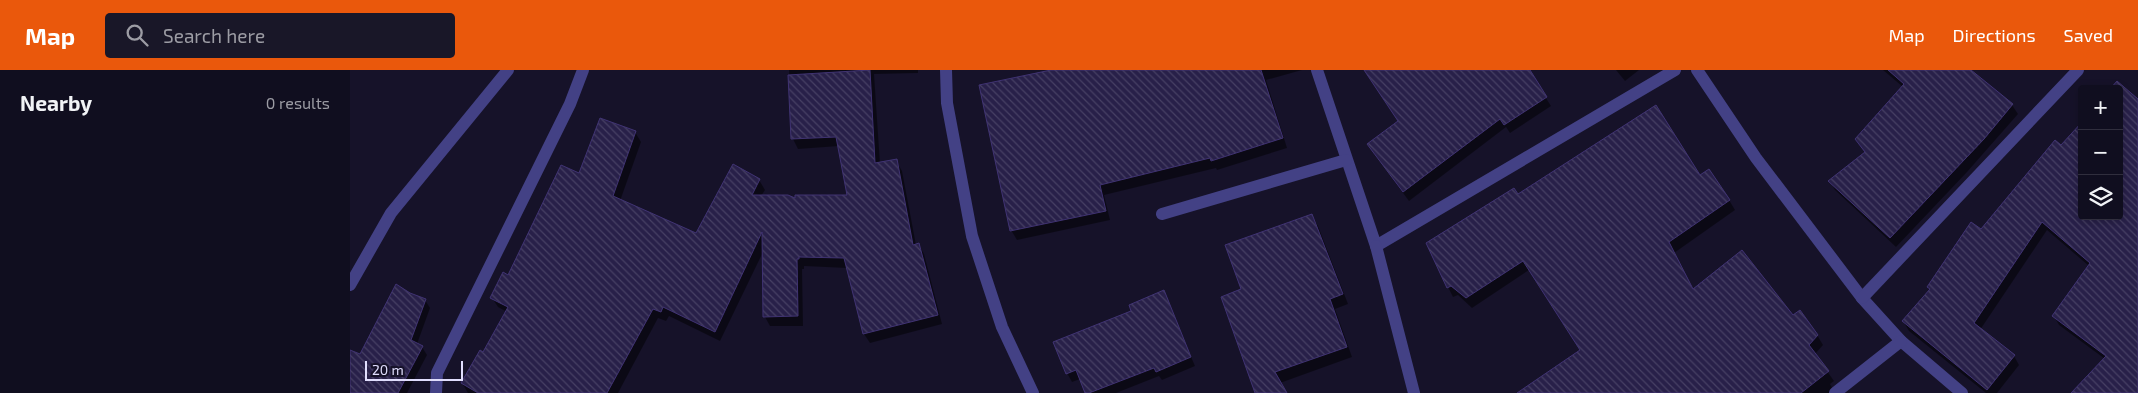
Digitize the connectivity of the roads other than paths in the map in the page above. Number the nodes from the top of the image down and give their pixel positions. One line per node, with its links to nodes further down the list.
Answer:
1 (508, 70): 11 (street)
2 (583, 70): 14 (street)
3 (946, 70): 15 (street)
4 (1317, 70): 8 (street)
5 (1675, 70): 10 (street)
6 (1697, 70): 12 (street)
7 (2078, 70): 12 (street)
8 (1346, 160): 9 (street); 10 (street)
9 (1162, 214)
10 (1376, 246): 16 (street)
11 (350, 285)
12 (1862, 298): 13 (street)
13 (1901, 341): 17 (street); 18 (street)
14 (436, 393)
15 (1033, 393)
16 (1414, 393)
17 (1835, 393)
18 (1962, 393)

